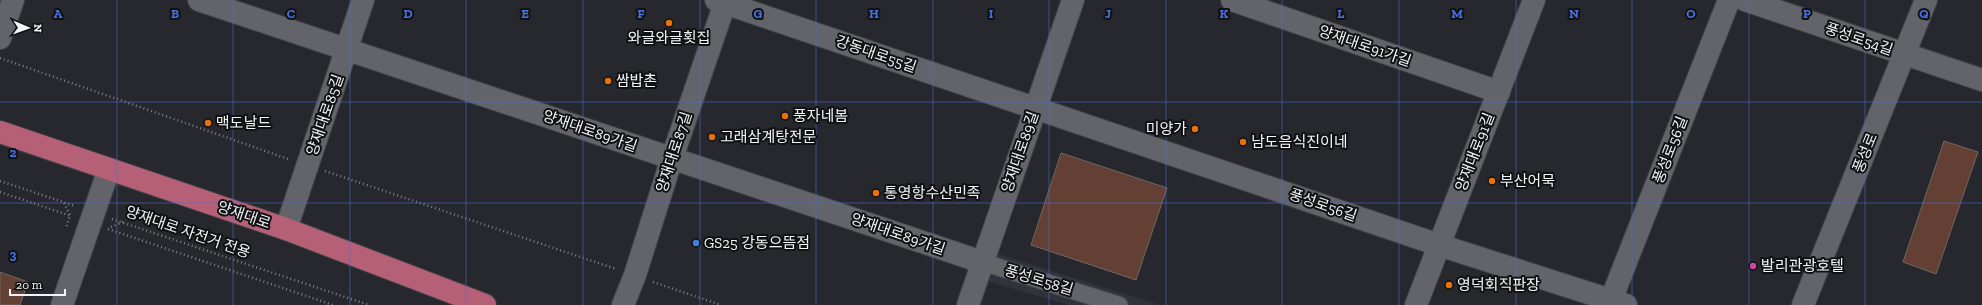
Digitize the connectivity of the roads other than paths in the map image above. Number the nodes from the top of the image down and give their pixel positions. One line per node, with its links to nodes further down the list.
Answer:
1 (13, 0): 11 (street)
2 (199, 0): 12 (street, 양재대로89가길)
3 (364, 0): 12 (street, 양재대로85길)
4 (1073, 0): 16 (street, 양재대로89길)
5 (1232, 0): 15 (street, 양재대로91가길)
6 (1534, 0): 15 (street, 양재대로91길)
7 (1729, 0): 23 (street, 풍성로56길)
8 (1745, 0): 13 (street, 풍성로54길)
9 (1926, 0): 13 (street, 풍성로)
10 (722, 1): 16 (street, 강동대로55길); 18 (street, 양재대로87길)
11 (0, 38)
12 (347, 50): 18 (street, 양재대로89가길); 20 (street, 양재대로85길)
13 (1904, 55): 14 (street, 풍성로54길); 30 (street, 풍성로)
14 (1982, 80)
15 (1499, 92): 21 (street, 양재대로91길)
16 (1035, 109): 21 (street, 풍성로56길); 22 (street, 양재대로89길)
17 (0, 132): 19 (main road, 양재대로)
18 (672, 158): 22 (street, 양재대로89가길); 26 (street, 양재대로87길)
19 (109, 169): 20 (main road, 양재대로); 24 (street)
20 (286, 229): 25 (main road, 양재대로)
21 (1439, 244): 23 (street, 풍성로56길); 29 (street, 양재대로91길)
22 (982, 262): 27 (street, 양재대로89길); 28 (street, 풍성로58길)
23 (1615, 303)
24 (62, 305)
25 (485, 305)
26 (623, 305)
27 (968, 305)
28 (1119, 305)
29 (1416, 305)
30 (1803, 305)

